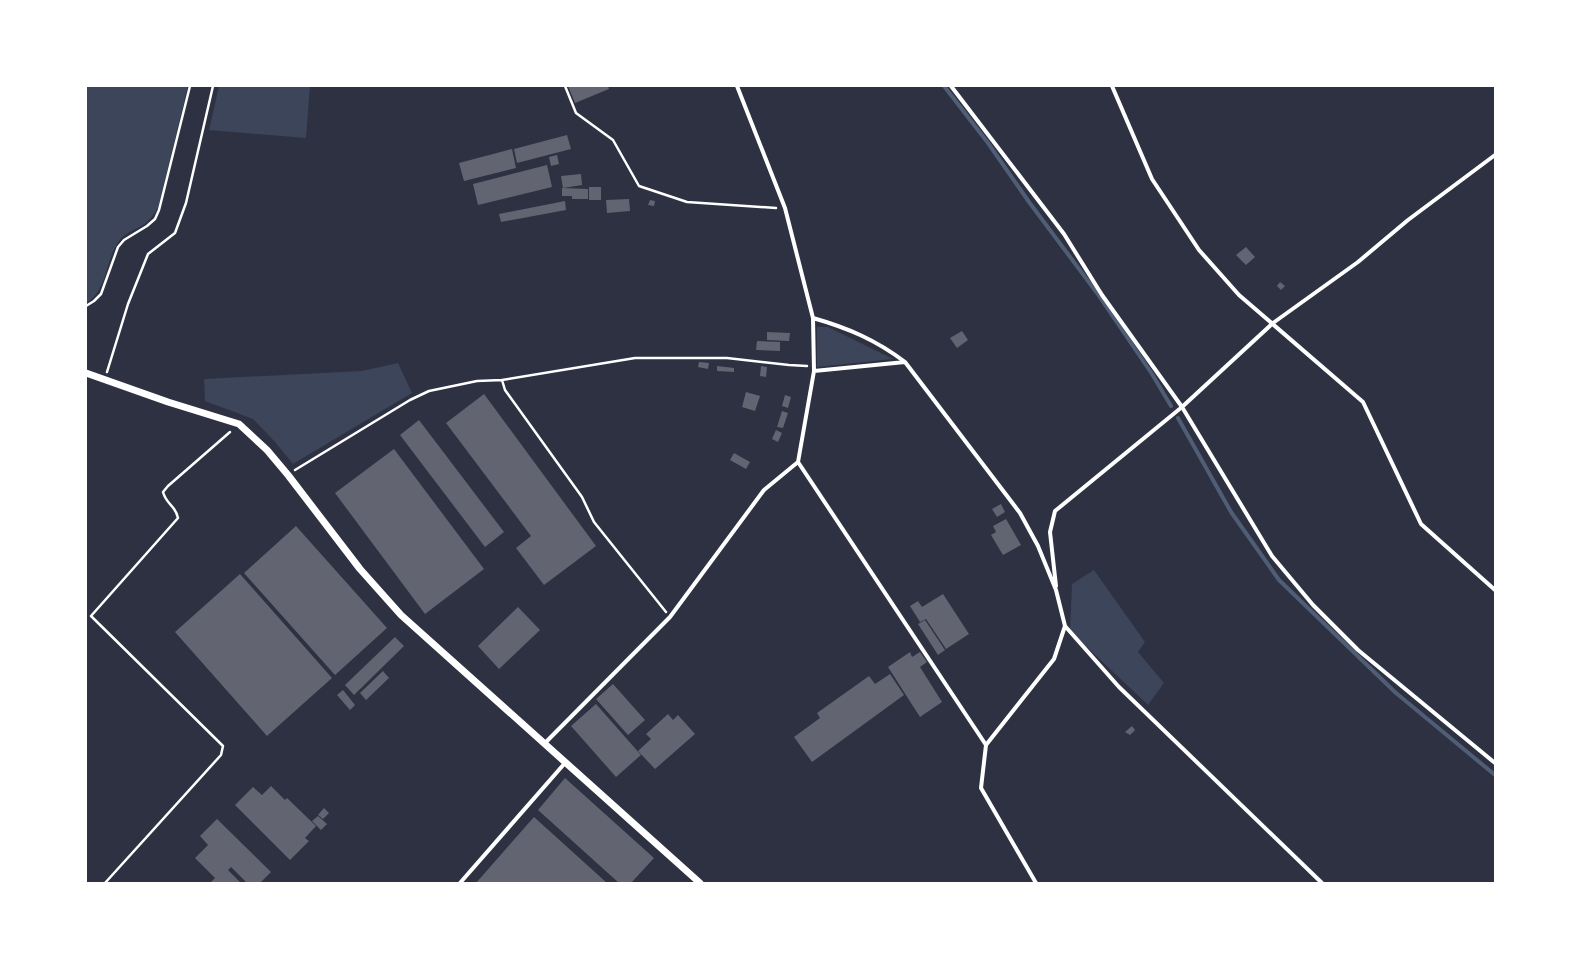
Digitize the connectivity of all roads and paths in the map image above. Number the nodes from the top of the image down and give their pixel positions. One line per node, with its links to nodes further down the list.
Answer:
1 (190, 86): 9 (path)
2 (213, 86): 16 (path)
3 (565, 86): 8 (path)
4 (738, 86): 8 (street)
5 (951, 86): 18 (street)
6 (1112, 86): 11 (street)
7 (1495, 155): 11 (street)
8 (785, 208): 10 (street)
9 (86, 306)
10 (813, 318): 12 (street); 13 (street)
11 (1273, 323): 18 (street); 23 (street)
12 (905, 362): 14 (street); 22 (street)
13 (814, 366): 14 (street); 17 (path)
14 (814, 371): 20 (street)
15 (86, 373): 16 (street)
16 (104, 380): 19 (street)
17 (502, 380): 21 (path); 24 (path)
18 (1182, 407): 22 (street); 29 (street)
19 (239, 424): 21 (street); 30 (path)
20 (798, 462): 24 (street); 27 (street)
21 (288, 475): 26 (street)
22 (1056, 590): 25 (street)
23 (1495, 590)
24 (670, 617): 26 (street)
25 (1065, 626): 27 (street); 34 (street)
26 (544, 744): 28 (street)
27 (986, 745): 33 (street)
28 (565, 763): 31 (street); 32 (street)
29 (1495, 764)
30 (105, 883)
31 (460, 883)
32 (700, 883)
33 (1036, 883)
34 (1322, 883)

